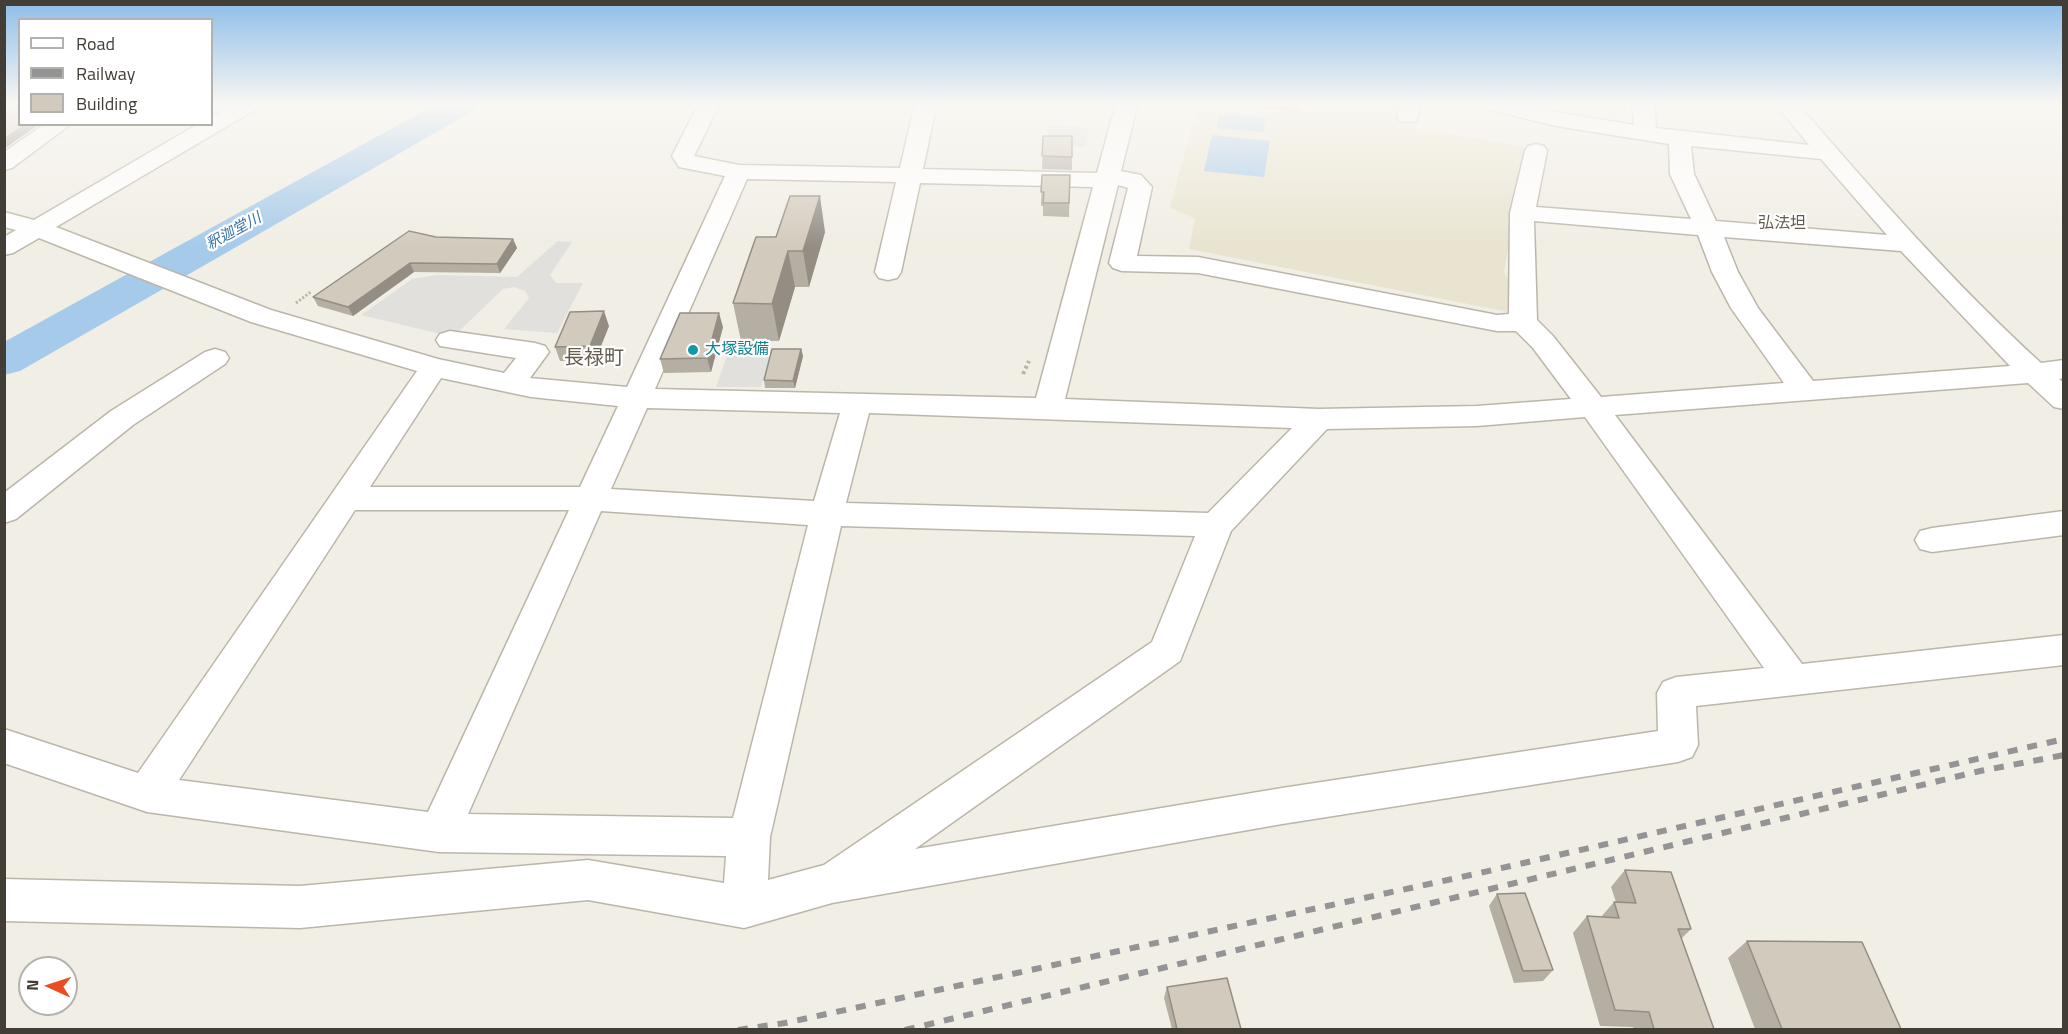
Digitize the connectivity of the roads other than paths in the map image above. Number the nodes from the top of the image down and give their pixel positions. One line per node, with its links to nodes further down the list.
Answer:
1 (21, 151): 10 (street)
2 (169, 151): 16 (street)
3 (685, 151): 11 (street)
4 (916, 151): 12 (street)
5 (1114, 151): 13 (street)
6 (1536, 151): 14 (street)
7 (1678, 151): 17 (street)
8 (1811, 151): 9 (street)
9 (1828, 153): 18 (street)
10 (4, 163)
11 (739, 172): 12 (street); 28 (street)
12 (911, 175): 13 (street); 20 (street)
13 (1107, 178): 21 (street); 31 (street)
14 (1522, 213): 17 (street); 21 (street)
15 (4, 219): 16 (street)
16 (38, 229): 19 (street); 22 (street)
17 (1708, 229): 18 (street); 27 (street)
18 (1908, 244): 25 (street)
19 (4, 248)
20 (888, 272)
21 (1523, 322): 32 (street)
22 (442, 354): 26 (street); 26 (street); 34 (street)
23 (215, 358): 36 (street)
24 (2064, 369): 25 (street)
25 (2034, 373): 27 (street); 29 (street)
26 (511, 384): 28 (street)
27 (1805, 391): 32 (street)
28 (638, 398): 30 (street); 35 (street)
29 (2064, 400)
30 (857, 404): 31 (street); 37 (street)
31 (1048, 408): 33 (street)
32 (1594, 408): 33 (street); 42 (street)
33 (1319, 419): 39 (street)
34 (345, 498): 35 (street); 44 (street)
35 (590, 499): 37 (street); 45 (street)
36 (4, 511)
37 (827, 514): 39 (street); 46 (street)
38 (2064, 523): 40 (street)
39 (1216, 525): 47 (street)
40 (1932, 540)
41 (2064, 650): 42 (street)
42 (1794, 681): 47 (street)
43 (4, 746): 44 (street)
44 (147, 794): 45 (street)
45 (439, 833): 46 (street)
46 (749, 837): 49 (street)
47 (832, 883): 49 (street)
48 (4, 900): 49 (street)
49 (744, 907)

